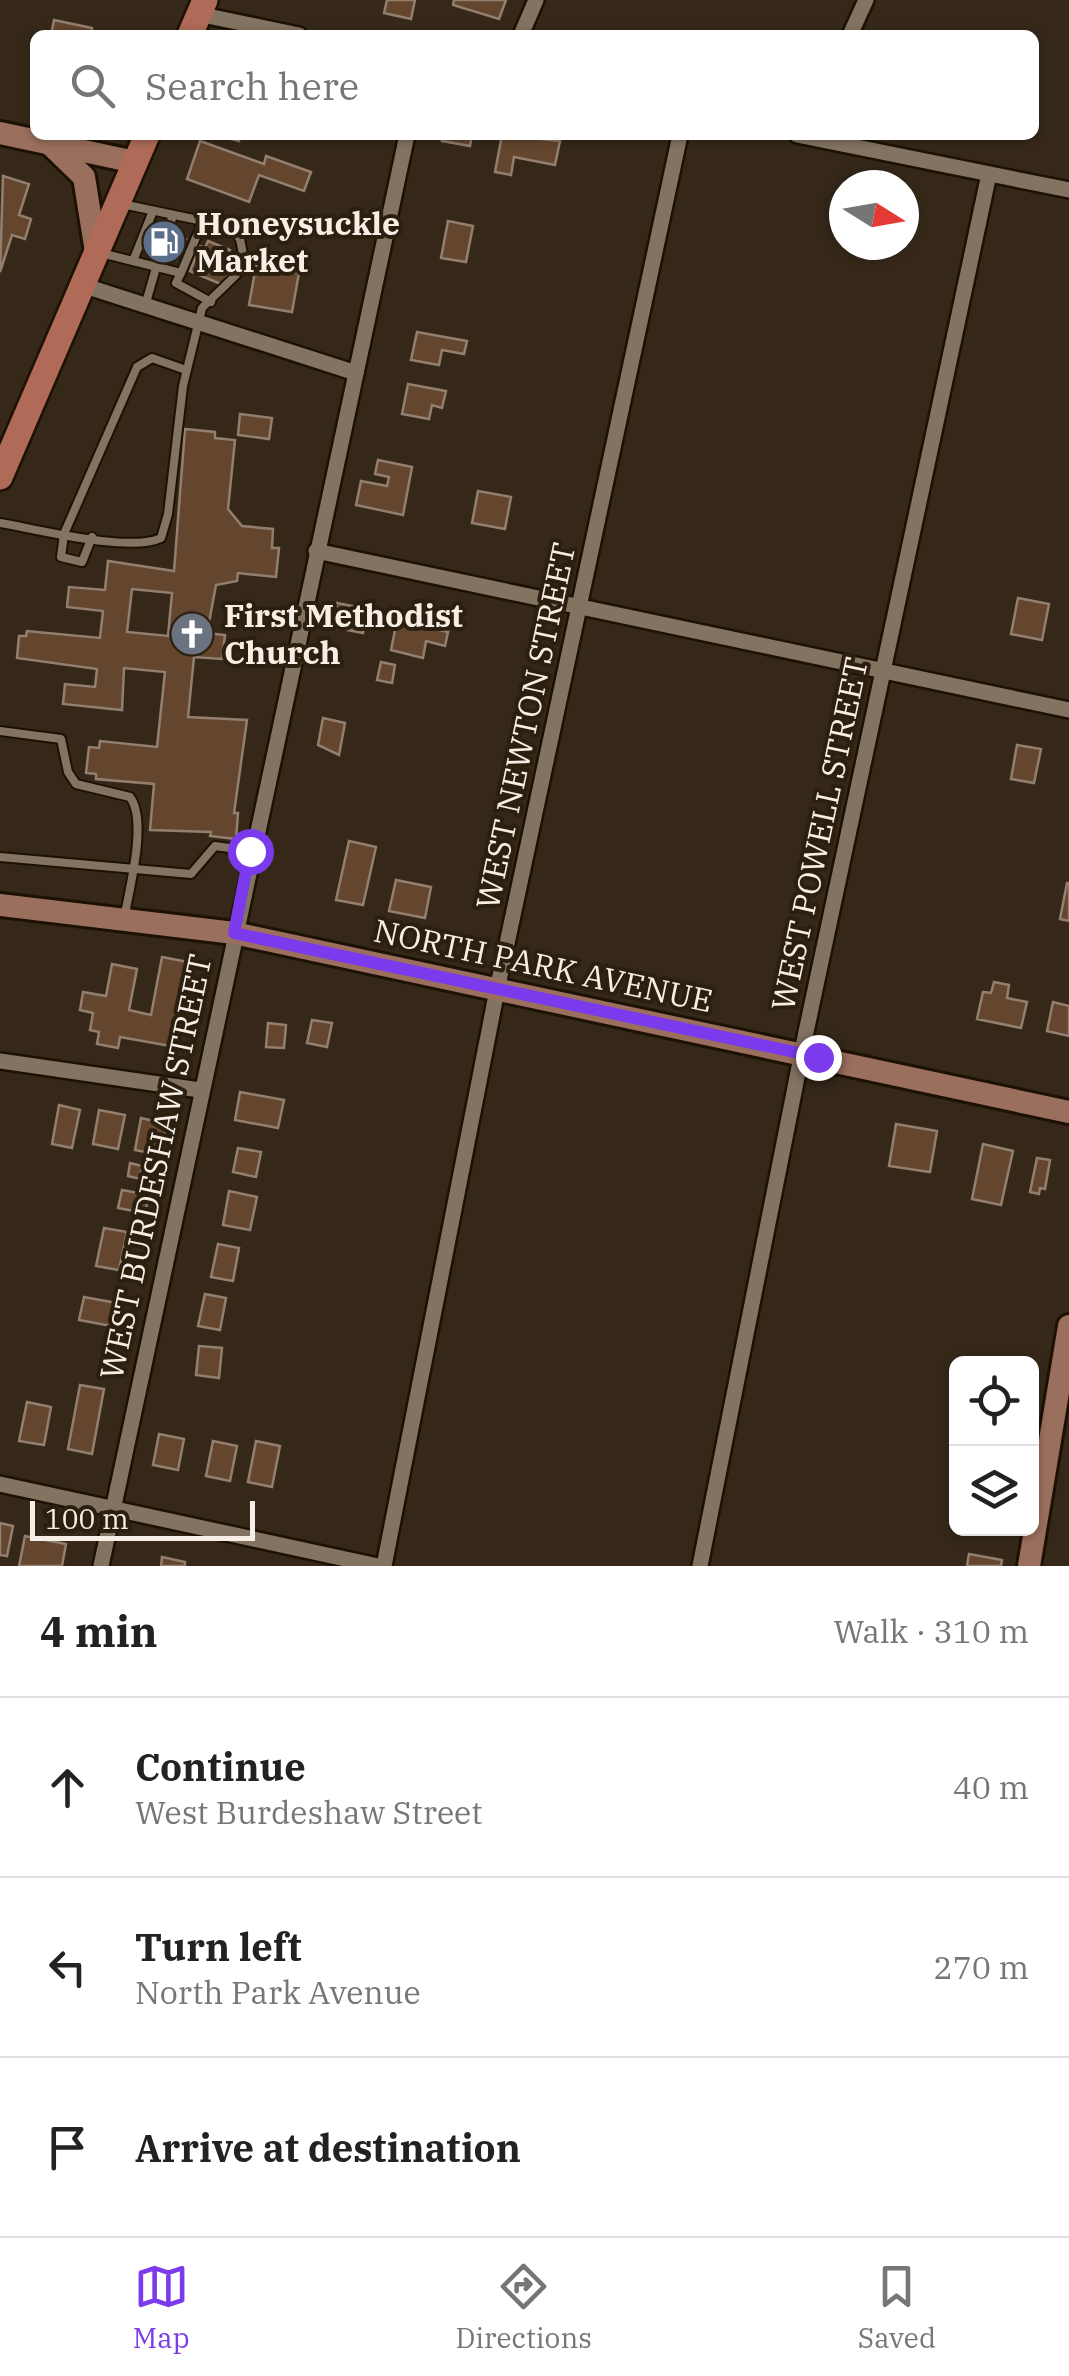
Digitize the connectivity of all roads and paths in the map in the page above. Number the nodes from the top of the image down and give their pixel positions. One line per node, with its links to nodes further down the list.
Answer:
1 (536, 0): 5 (street)
2 (866, 0): 6 (street)
3 (198, 16): 4 (street)
4 (272, 30)
5 (523, 30)
6 (852, 30)
7 (0, 133): 8 (street)
8 (30, 139)
9 (34, 140): 15 (street)
10 (63, 140): 15 (street)
11 (145, 140): 16 (main road)
12 (406, 140): 34 (street, WEST BURDESHAW STREET)
13 (679, 140): 40 (street, WEST NEWTON STREET)
14 (823, 140): 17 (street)
15 (48, 143): 16 (street); 24 (street)
16 (135, 162): 19 (main road)
17 (989, 174): 18 (street); 41 (street, WEST POWELL STREET)
18 (1069, 190)
19 (117, 204): 20 (lane); 24 (main road)
20 (153, 211): 21 (lane); 26 (lane)
21 (173, 215): 22 (lane); 23 (lane)
22 (203, 222): 28 (lane); 30 (lane)
23 (168, 232)
24 (96, 252): 26 (lane); 29 (main road)
25 (160, 254): 27 (lane)
26 (134, 261): 27 (lane)
27 (156, 266): 28 (lane); 31 (lane)
28 (180, 273): 30 (lane)
29 (82, 285): 31 (street); 35 (main road)
30 (211, 302): 32 (lane)
31 (146, 306): 32 (street)
32 (199, 324): 33 (lane); 34 (street)
33 (186, 370): 37 (lane); 38 (lane)
34 (356, 373): 39 (street, WEST BURDESHAW STREET)
35 (0, 477)
36 (0, 523): 37 (lane)
37 (64, 534): 38 (lane); 38 (lane)
38 (96, 538)
39 (316, 551): 40 (street); 44 (street, WEST BURDESHAW STREET)
40 (580, 608): 41 (street); 50 (street, WEST NEWTON STREET)
41 (883, 672): 42 (street); 51 (street, WEST POWELL STREET)
42 (1069, 710)
43 (0, 731): 46 (lane)
44 (250, 851): 46 (lane); 49 (street, WEST BURDESHAW STREET)
45 (0, 857): 46 (lane)
46 (133, 870): 48 (lane)
47 (0, 905): 48 (street, NORTH PARK AVENUE)
48 (124, 920): 49 (street, NORTH PARK AVENUE)
49 (234, 933): 50 (street, NORTH PARK AVENUE); 53 (street, WEST BURDESHAW STREET)
50 (497, 990): 51 (street, NORTH PARK AVENUE); 60 (street, WEST NEWTON STREET)
51 (802, 1054): 54 (street, NORTH PARK AVENUE); 61 (street, WEST POWELL STREET)
52 (0, 1061): 53 (street)
53 (200, 1090): 58 (street, WEST BURDESHAW STREET)
54 (1069, 1112)
55 (1069, 1326): 56 (street)
56 (1061, 1430): 62 (street)
57 (0, 1484): 58 (street)
58 (112, 1509): 59 (street, WEST BURDESHAW STREET); 60 (street)
59 (101, 1566)
60 (381, 1566)
61 (700, 1566)
62 (1029, 1566)

